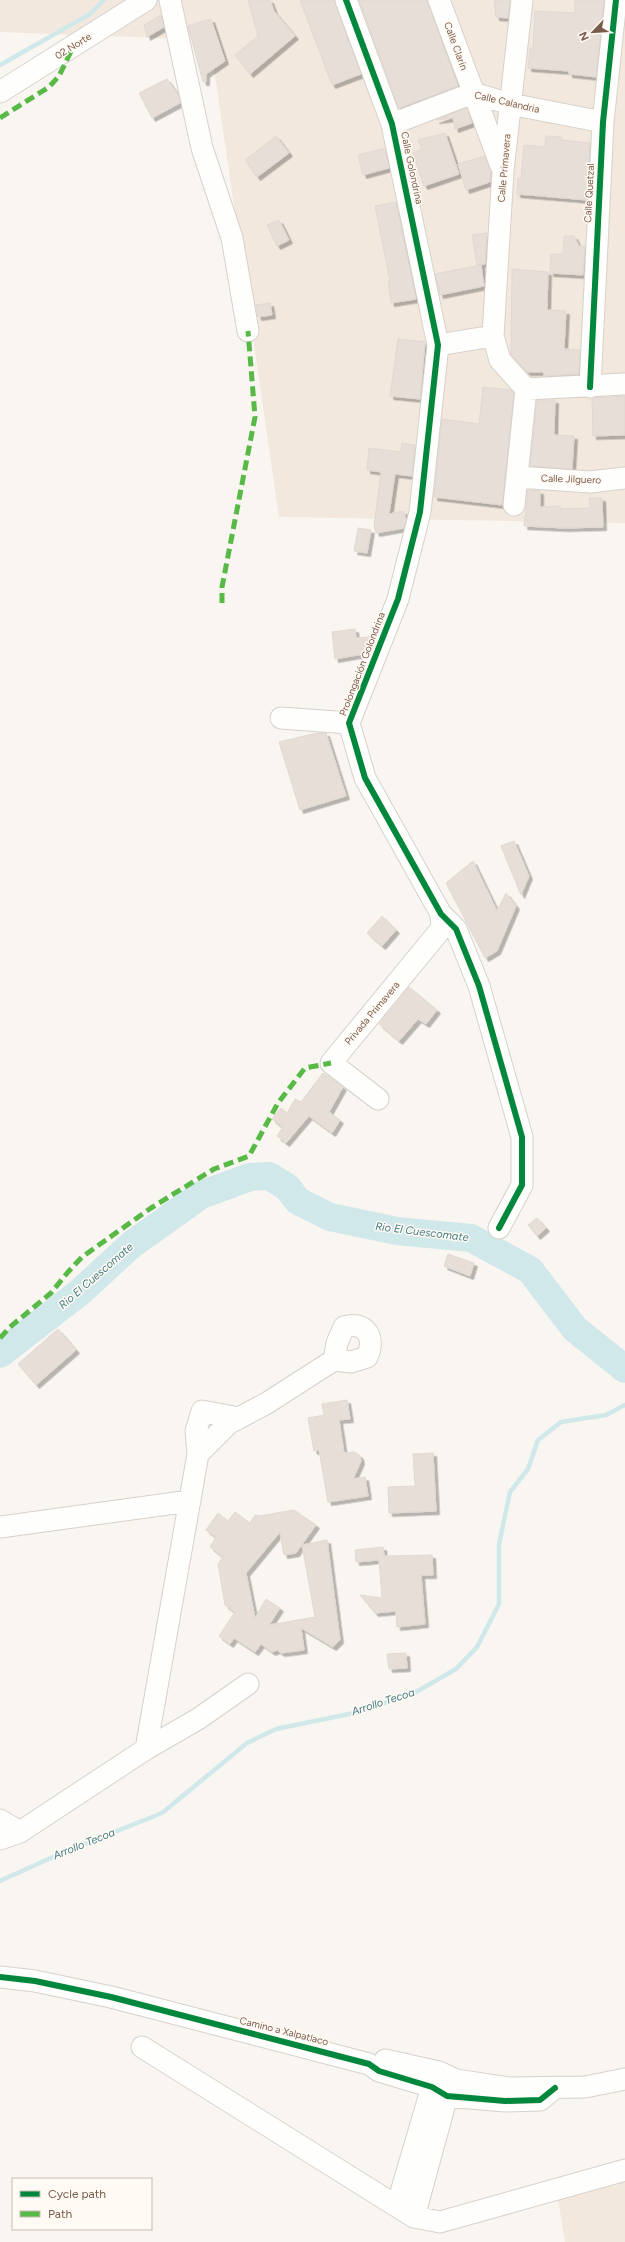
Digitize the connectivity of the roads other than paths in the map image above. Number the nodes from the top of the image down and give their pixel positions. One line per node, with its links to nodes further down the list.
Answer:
1 (146, 0): 7 (street, 02 Norte)
2 (170, 0): 13 (street)
3 (346, 0): 11 (street, Calle Golondrina)
4 (439, 0): 8 (street, Calle Clarín)
5 (522, 0): 9 (street, Calle Primavera)
6 (616, 0): 10 (street, Calle Quetzal)
7 (0, 92)
8 (473, 92): 9 (street, Calle Calandria); 11 (street, Calle Calandria); 12 (street, Calle Clarín)
9 (510, 104): 10 (street, Calle Calandria); 12 (street, Calle Primavera)
10 (603, 122): 17 (street, Calle Quetzal)
11 (392, 124): 15 (street, Calle Golondrina)
12 (503, 171): 14 (street, Calle Primavera)
13 (248, 331)
14 (493, 336): 15 (street); 18 (street, Calle Primavera)
15 (438, 345): 23 (street, Prolongación Golondrina)
16 (625, 384): 17 (street)
17 (590, 387): 18 (street)
18 (526, 389): 19 (street)
19 (518, 476): 20 (street, Calle Jilguero); 21 (street)
20 (625, 478)
21 (514, 505)
22 (281, 718): 23 (street)
23 (349, 723): 24 (street, Prolongación Golondrina)
24 (441, 914): 25 (street, Privada Primavera); 26 (street, Prolongación Golondrina)
25 (378, 1099)
26 (499, 1228)
27 (334, 1360): 28 (street)
28 (239, 1418): 29 (street); 29 (street)
29 (198, 1454): 30 (street)
30 (190, 1501): 31 (street); 33 (street)
31 (0, 1527)
32 (248, 1684): 33 (street)
33 (146, 1749): 35 (street)
34 (0, 1820): 35 (street)
35 (20, 1832): 36 (street)
36 (0, 1839)
37 (0, 1978): 40 (street, Camino a Xalpatlaco)
38 (142, 2047): 42 (street)
39 (625, 2080): 40 (street, Camino a Xalpatlaco)
40 (444, 2084): 42 (street); 43 (street)
41 (625, 2170): 43 (street)
42 (397, 2206): 43 (street)
43 (414, 2217)

